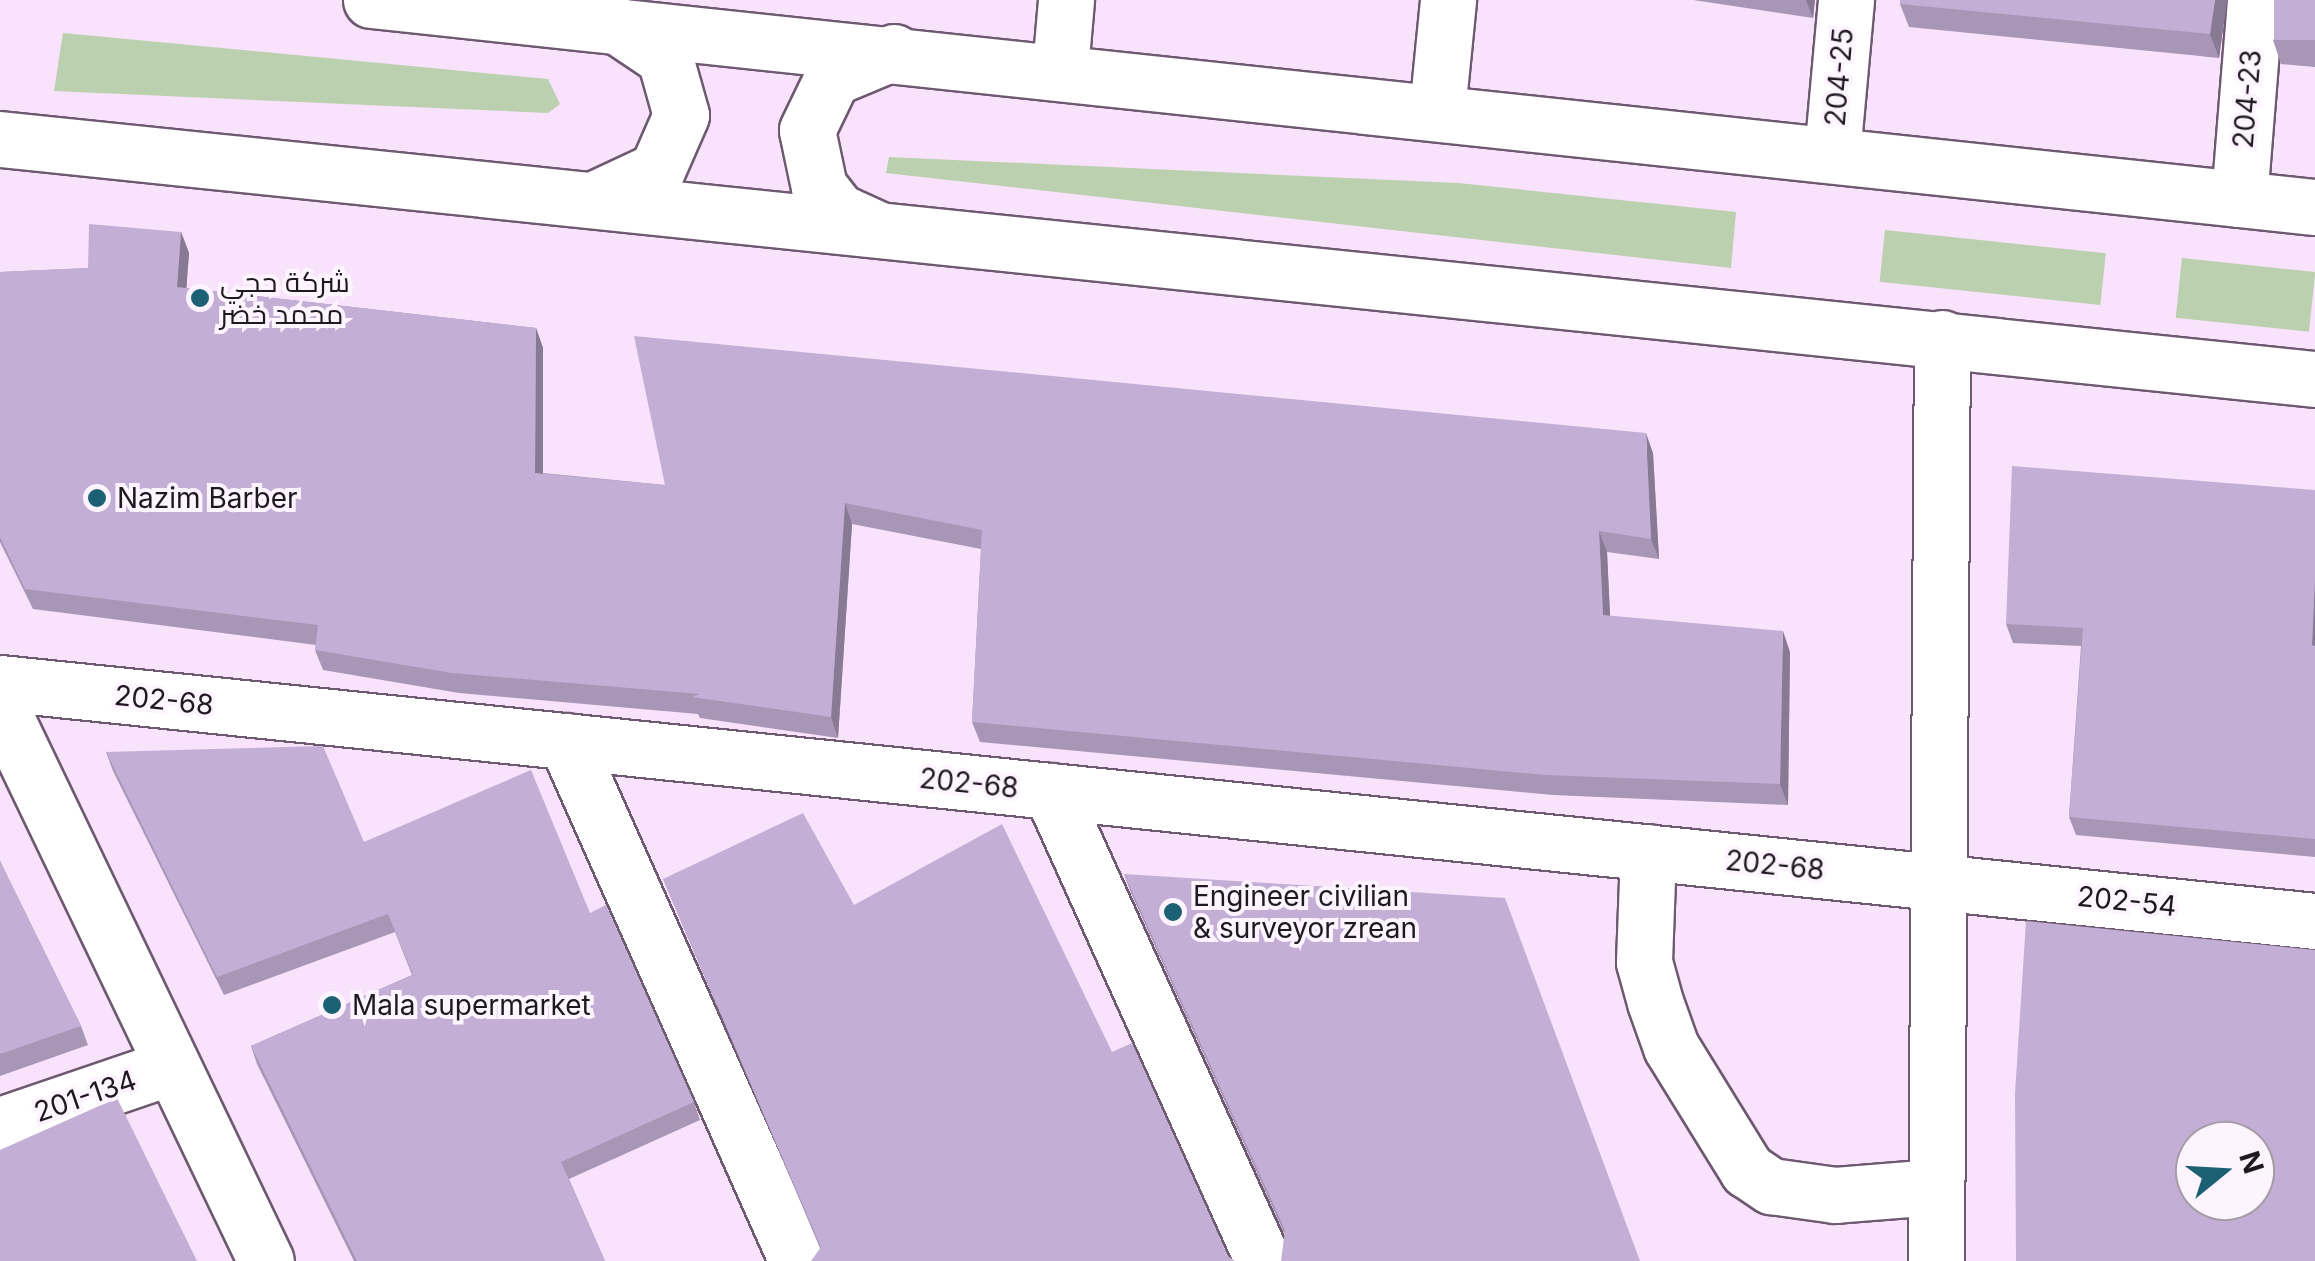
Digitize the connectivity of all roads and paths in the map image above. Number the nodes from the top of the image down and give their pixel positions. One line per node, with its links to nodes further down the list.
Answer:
1 (370, 0): 6 (main road)
2 (1066, 0): 8 (main road)
3 (1448, 0): 9 (main road)
4 (1846, 0): 11 (main road, 204-25)
5 (2255, 0): 12 (main road, 204-23)
6 (605, 10): 7 (main road); 13 (main road)
7 (912, 52): 8 (main road); 15 (main road)
8 (1060, 68): 9 (main road)
9 (1437, 110): 11 (main road)
10 (0, 139): 13 (main road)
11 (1832, 154): 12 (main road)
12 (2239, 198): 14 (main road)
13 (587, 200): 15 (main road)
14 (2315, 206)
15 (879, 229): 16 (main road)
16 (1942, 338): 17 (main road); 23 (main road)
17 (2315, 379)
18 (0, 683): 20 (main road, 202-68)
19 (0, 706): 25 (main road)
20 (566, 742): 21 (main road, 202-68); 29 (main road)
21 (1051, 791): 22 (main road, 202-68); 30 (main road)
22 (1648, 852): 23 (main road, 202-68); 27 (main road)
23 (1939, 882): 24 (main road, 202-54); 27 (main road)
24 (2315, 921)
25 (170, 1067): 26 (main road, 201-134); 28 (main road)
26 (0, 1125)
27 (1935, 1187): 31 (main road)
28 (266, 1261)
29 (796, 1261)
30 (1263, 1261)
31 (1936, 1261)

